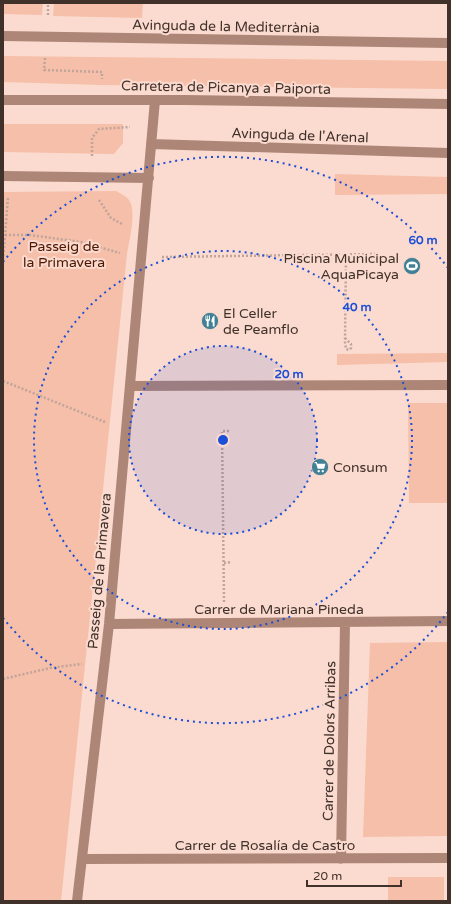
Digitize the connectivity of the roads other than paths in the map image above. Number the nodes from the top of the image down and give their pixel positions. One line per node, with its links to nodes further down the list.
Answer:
1 (3, 36): 2 (street, Avinguda de la Mediterrània)
2 (448, 43)
3 (3, 100): 4 (street, Carretera de Picanya a Paiporta)
4 (156, 100): 5 (street, Carretera de Picanya a Paiporta); 6 (street, Passeig de la Primavera)
5 (448, 104)
6 (151, 144): 7 (street, Avinguda de l'Arenal); 9 (street, Passeig de la Primavera)
7 (448, 154)
8 (3, 176): 9 (street)
9 (149, 178): 11 (street, Passeig de la Primavera)
10 (448, 384): 11 (street)
11 (130, 386): 14 (street, Passeig de la Primavera)
12 (448, 621): 13 (street, Carrer de Mariana Pineda)
13 (346, 623): 14 (street, Carrer de Mariana Pineda); 16 (street, Carrer de Dolors Arribas)
14 (109, 624): 17 (street, Passeig de la Primavera)
15 (448, 858): 16 (street, Carrer de Rosalía de Castro)
16 (341, 859): 17 (street, Carrer de Rosalía de Castro)
17 (82, 860): 18 (street, Passeig de la Primavera)
18 (77, 901)

